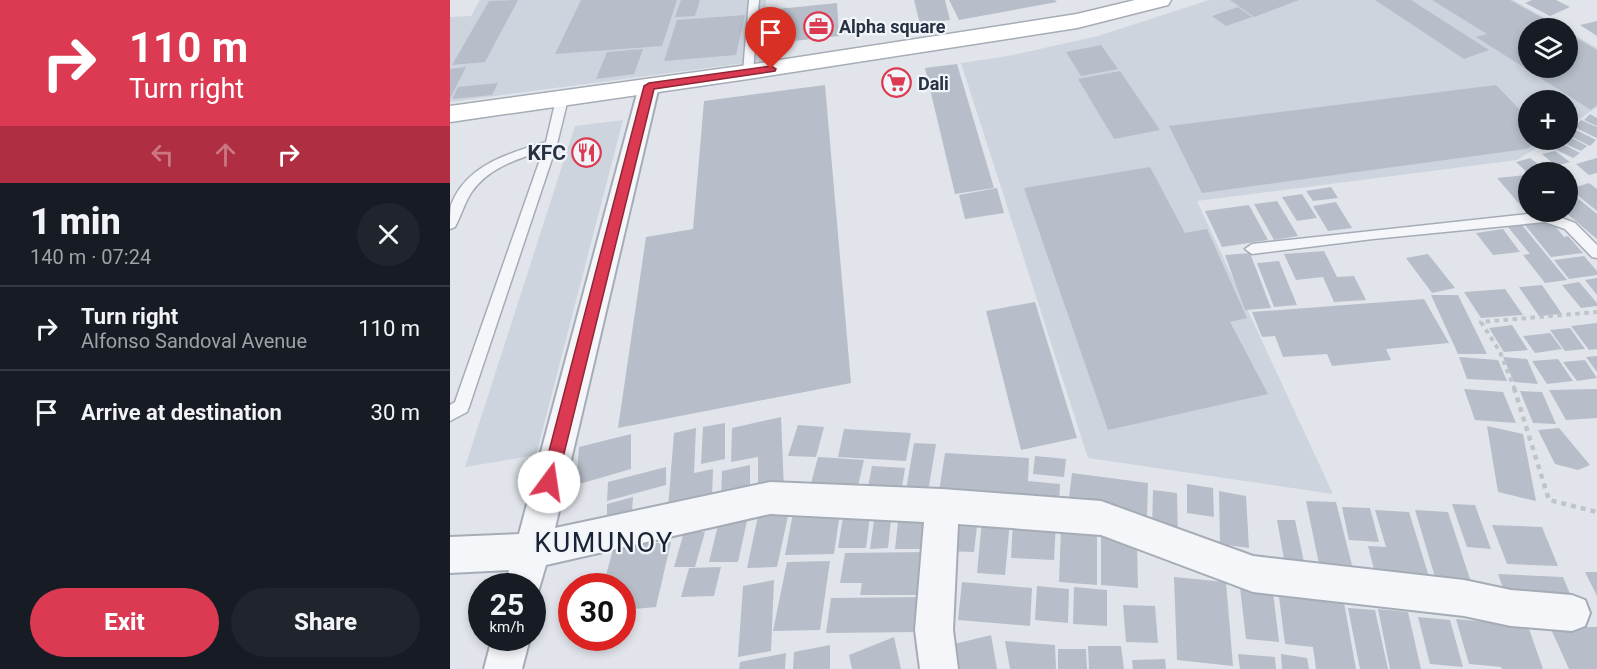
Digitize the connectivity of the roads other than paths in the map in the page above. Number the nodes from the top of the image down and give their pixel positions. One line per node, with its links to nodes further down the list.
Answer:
1 (754, 0): 3 (lane)
2 (1160, 0): 3 (main road)
3 (748, 72): 4 (main road)
4 (649, 86): 5 (main road); 13 (street)
5 (562, 99): 6 (main road); 7 (lane)
6 (450, 114)
7 (551, 144): 8 (lane); 11 (lane)
8 (450, 224)
9 (1252, 249): 10 (lane)
10 (1597, 253)
11 (450, 414)
12 (942, 506): 13 (street); 16 (street); 19 (street)
13 (531, 551): 14 (street); 15 (street)
14 (450, 555)
15 (526, 573)
16 (1572, 613)
17 (508, 651): 18 (street)
18 (503, 669)
19 (939, 669)

